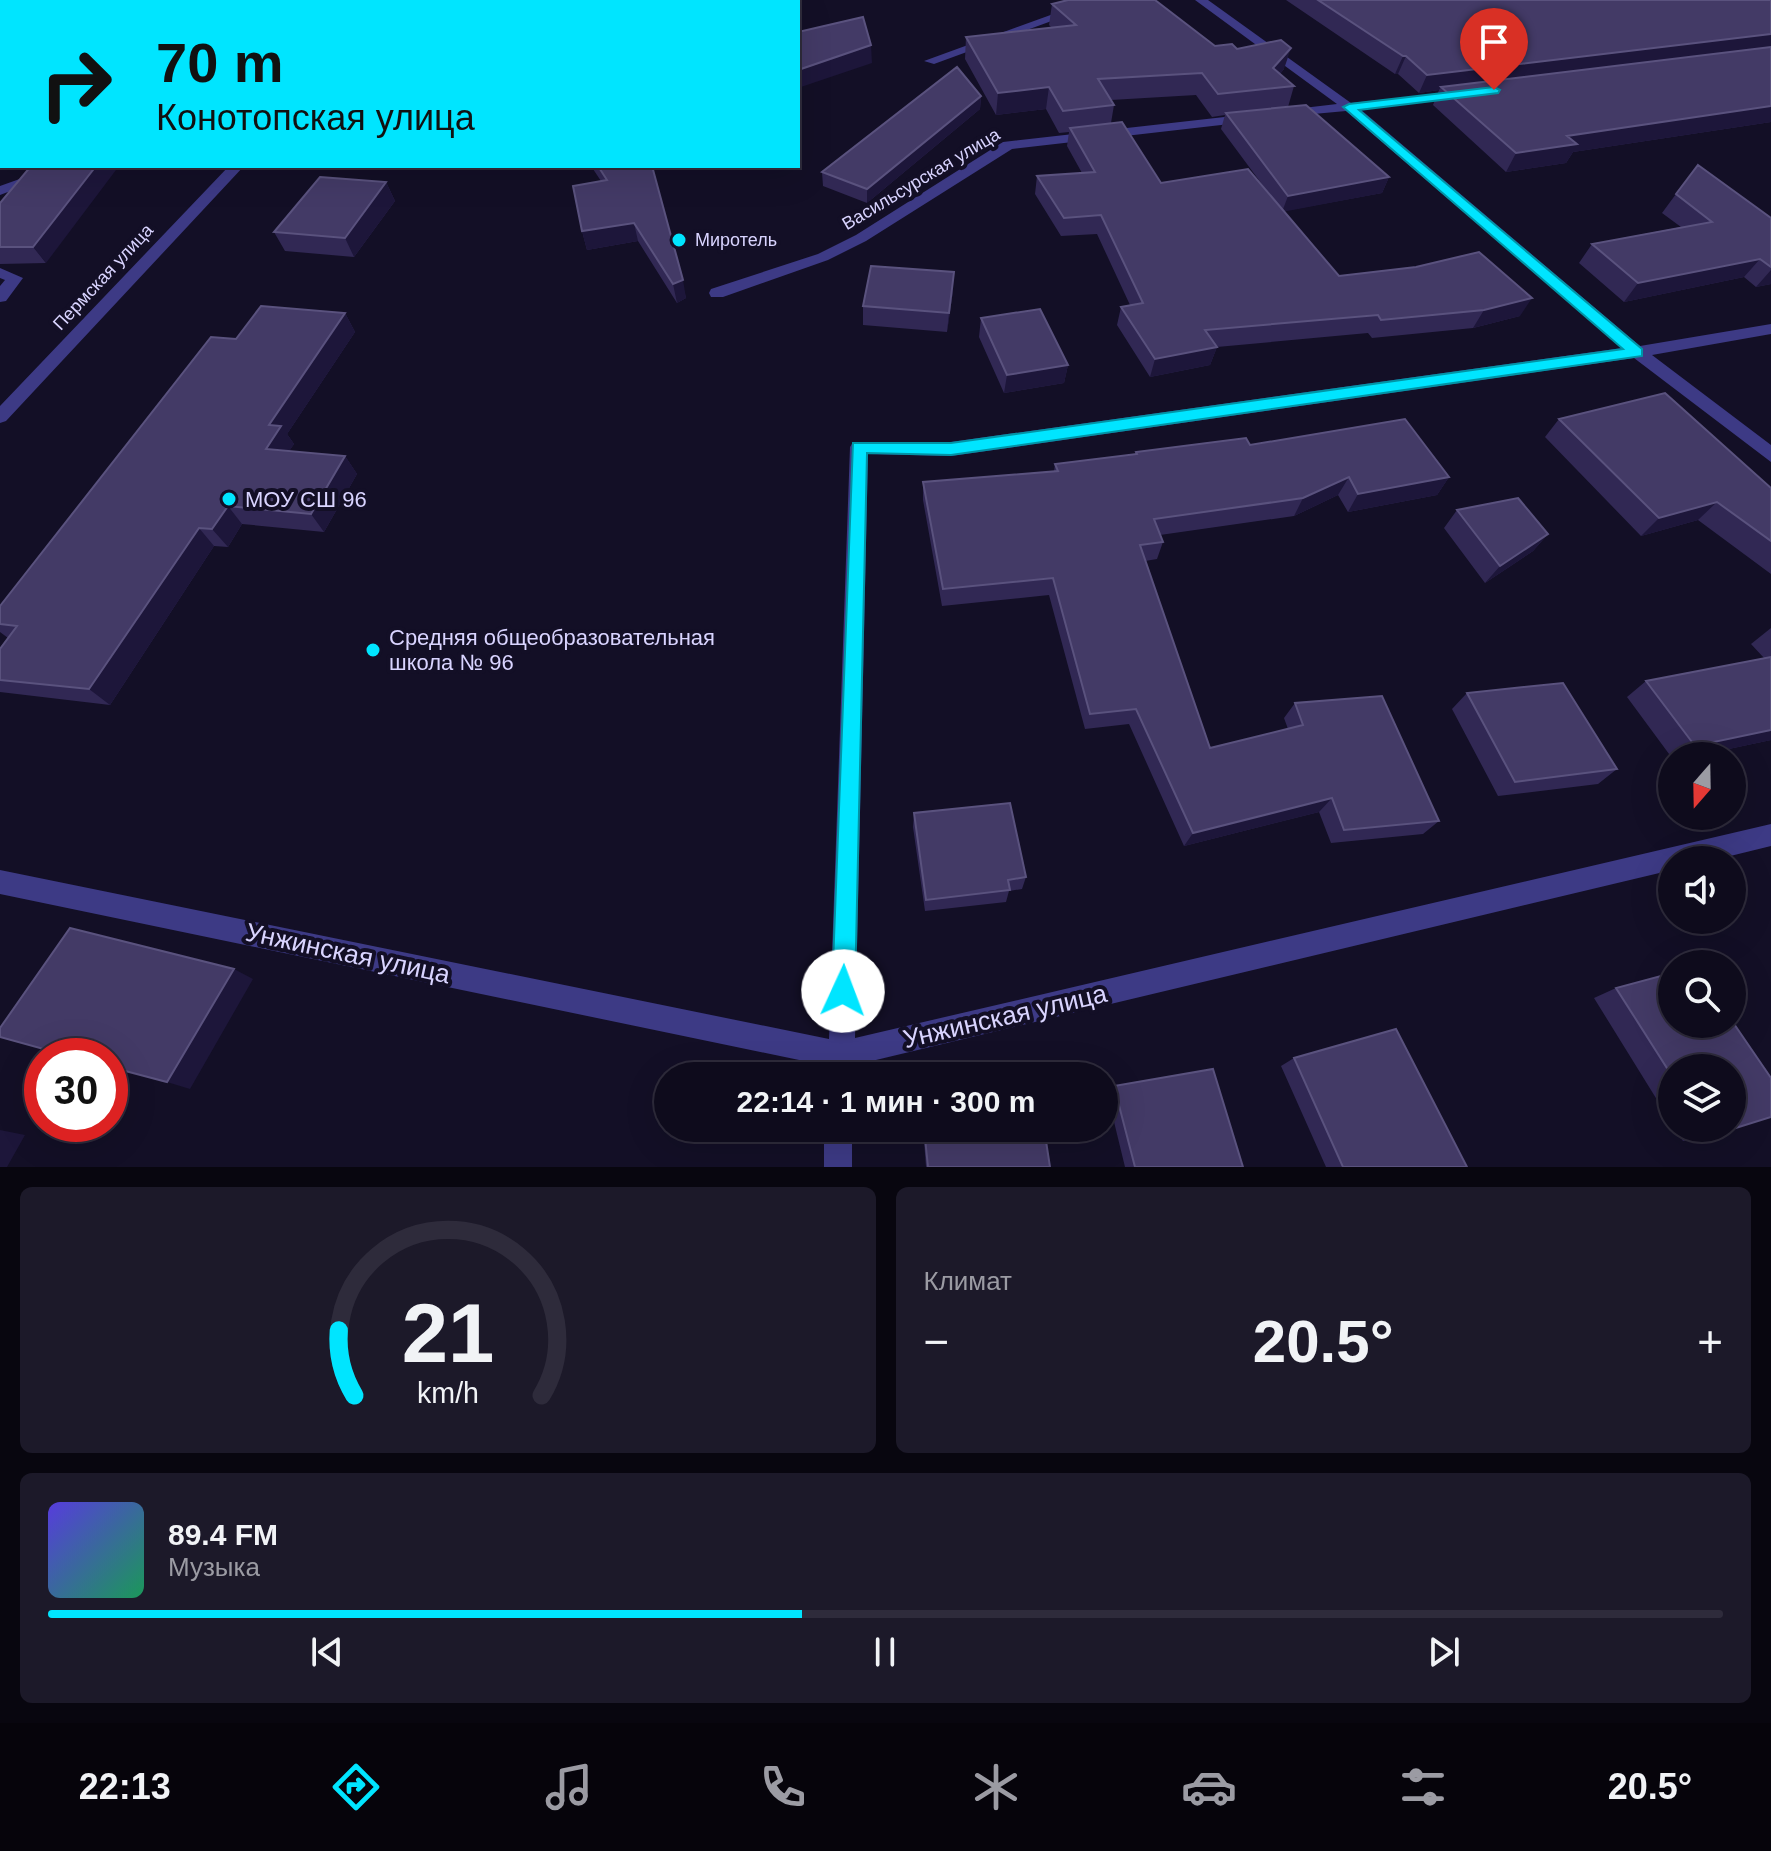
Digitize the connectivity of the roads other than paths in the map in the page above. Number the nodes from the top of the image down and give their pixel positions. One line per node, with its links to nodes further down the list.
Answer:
1 (1103, 0): 3 (street)
2 (1201, 0): 5 (street)
3 (930, 61)
4 (1478, 92): 5 (street, Васильсурская улица)
5 (1349, 107): 10 (street, Васильсурская улица); 13 (street)
6 (63, 168): 8 (street)
7 (235, 168): 14 (street, Пермская улица)
8 (0, 191)
9 (0, 273): 11 (street)
10 (717, 293)
11 (0, 297)
12 (1771, 329): 13 (street)
13 (1637, 352): 15 (street); 19 (street)
14 (0, 417)
15 (1771, 455)
16 (1771, 835): 20 (street, Унжинская улица)
17 (0, 882): 18 (street, Унжинская улица)
18 (827, 1062)
19 (841, 1062)
20 (853, 1062)
21 (838, 1142): 22 (street)
22 (838, 1167)

